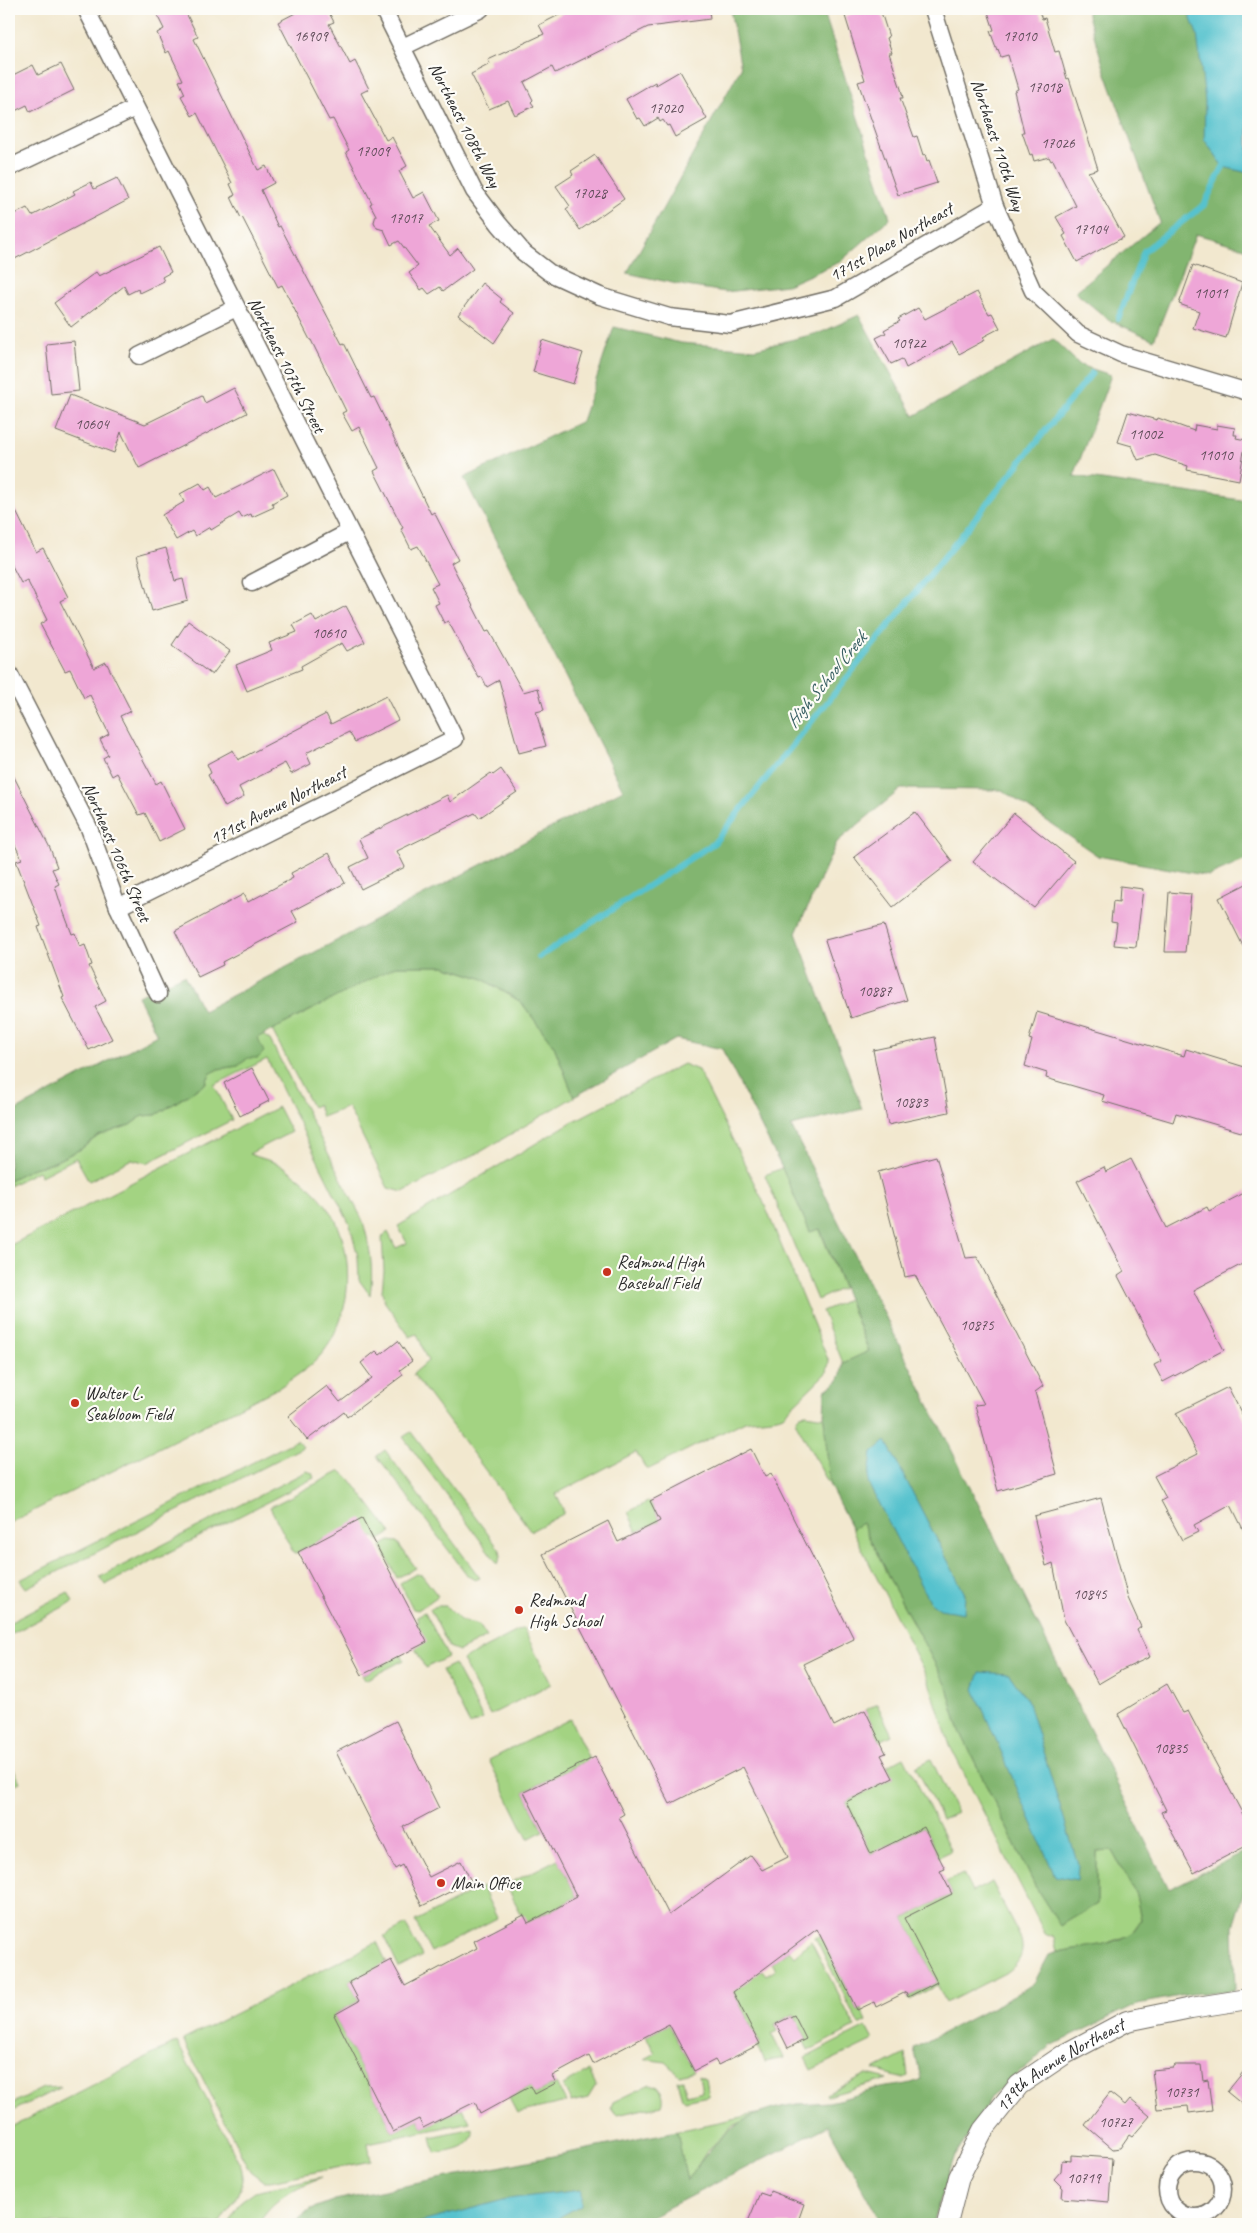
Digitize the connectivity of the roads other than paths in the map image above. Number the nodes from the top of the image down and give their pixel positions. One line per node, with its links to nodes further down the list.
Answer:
1 (86, 9): 6 (street, Northeast 107th Street)
2 (384, 9): 5 (street, Northeast 108th Way)
3 (481, 9): 5 (street)
4 (934, 9): 8 (street, Northeast 110th Way)
5 (403, 47): 9 (street, Northeast 108th Way)
6 (135, 108): 7 (street); 10 (street, Northeast 107th Street)
7 (9, 168)
8 (995, 206): 9 (street, 171st Place Northeast); 12 (street, Northeast 110th Way)
9 (600, 296)
10 (236, 308): 11 (street); 13 (street, Northeast 107th Street)
11 (139, 356)
12 (1248, 392)
13 (349, 532): 14 (street); 16 (street, Northeast 107th Street)
14 (252, 583)
15 (9, 673): 17 (street, Northeast 106th Street)
16 (455, 739): 17 (street, 171st Avenue Northeast)
17 (118, 907): 18 (street, Northeast 106th Street)
18 (158, 994)
19 (1248, 1999): 20 (street, 179th Avenue Northeast)
20 (947, 2224)

